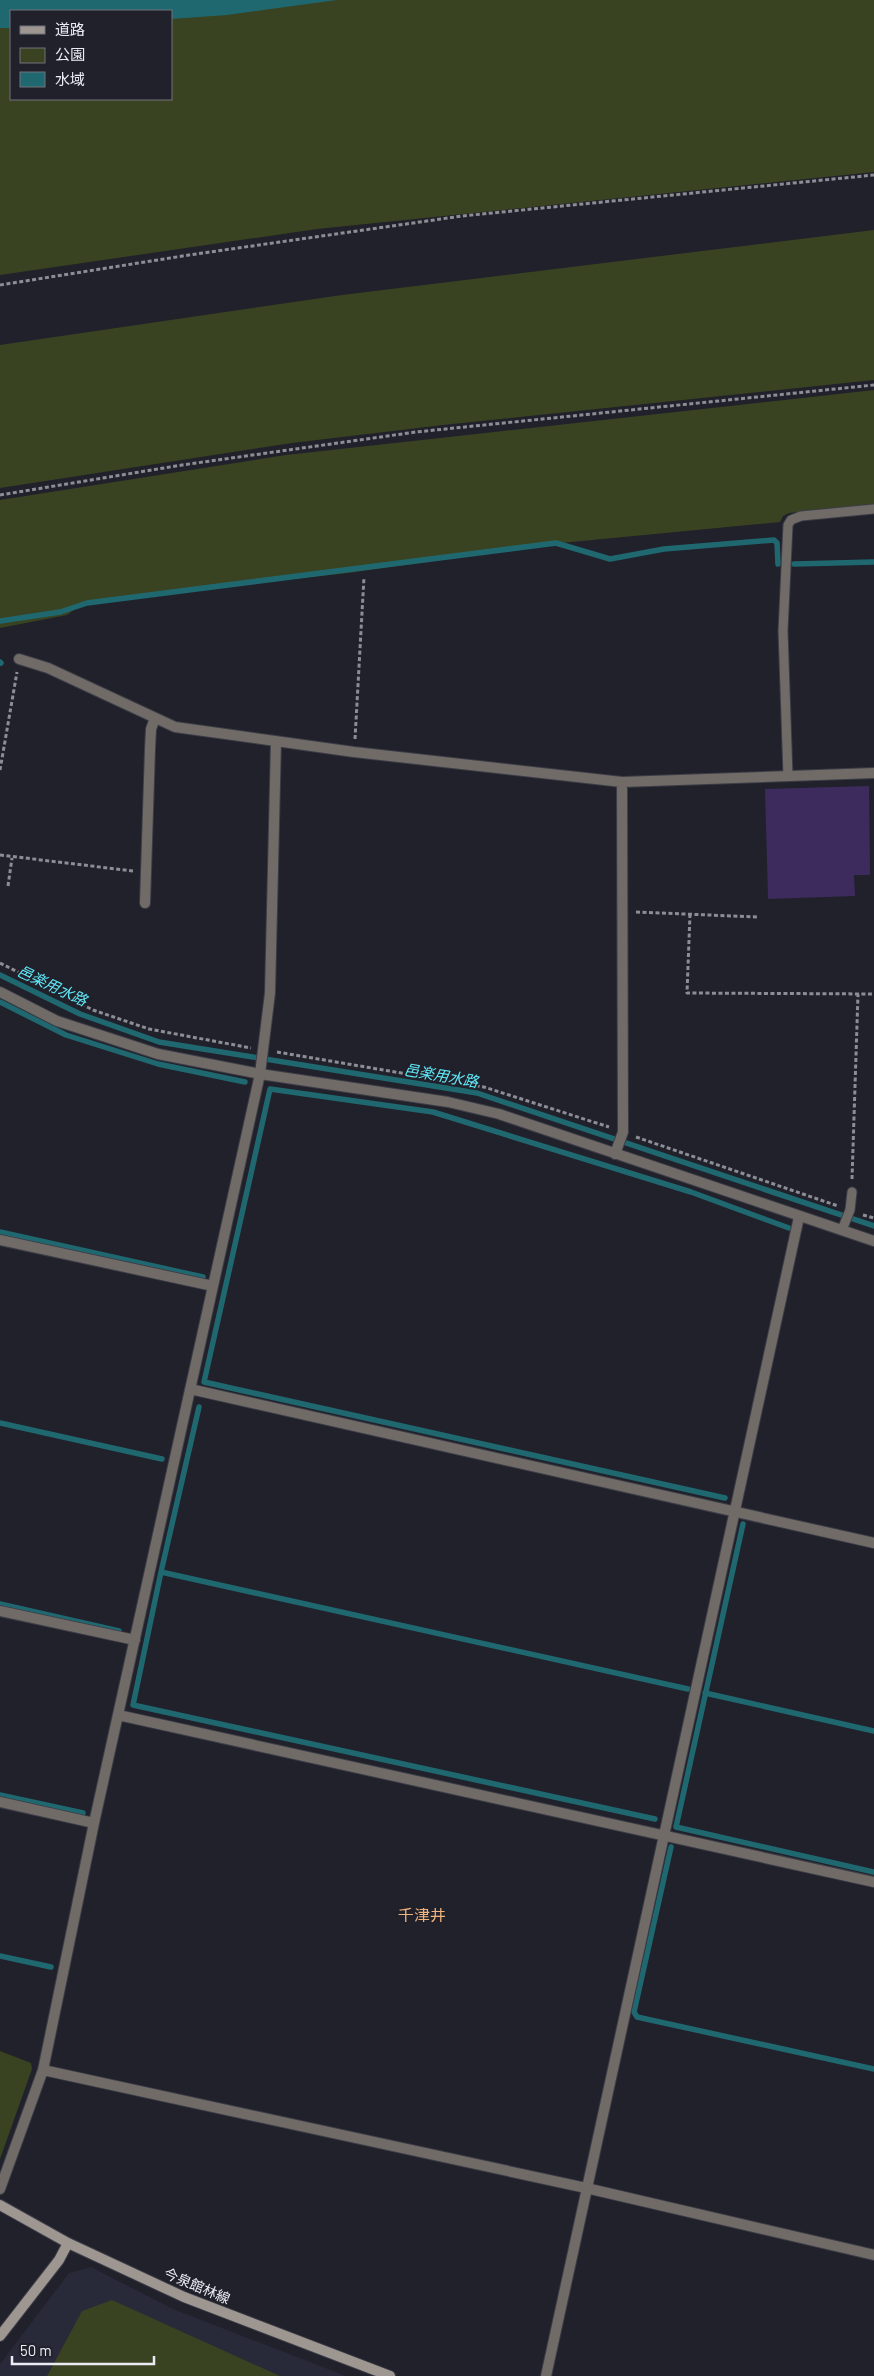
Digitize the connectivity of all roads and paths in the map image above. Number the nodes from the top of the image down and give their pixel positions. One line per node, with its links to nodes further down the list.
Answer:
1 (874, 175): 2 (path)
2 (0, 285)
3 (874, 385): 4 (path)
4 (0, 495)
5 (874, 509): 13 (lane)
6 (364, 577): 10 (path)
7 (19, 659): 8 (street); 11 (path)
8 (155, 718): 9 (street); 17 (street)
9 (276, 741): 10 (street); 26 (street)
10 (354, 752): 14 (street)
11 (0, 770)
12 (874, 773): 13 (street)
13 (788, 776): 14 (street)
14 (622, 782): 20 (street)
15 (0, 855): 16 (path)
16 (12, 858): 17 (path); 18 (path)
17 (146, 872): 19 (street)
18 (8, 886)
19 (145, 903)
20 (622, 911): 21 (path); 27 (street)
21 (690, 914): 22 (path); 24 (path)
22 (757, 917)
23 (0, 992): 26 (street)
24 (858, 994): 25 (path); 28 (path)
25 (874, 994)
26 (261, 1070): 27 (street); 33 (street)
27 (616, 1151): 29 (street)
28 (852, 1192): 30 (lane)
29 (799, 1217): 30 (street); 35 (street)
30 (844, 1227): 32 (street)
31 (0, 1240): 33 (street)
32 (874, 1241)
33 (213, 1286): 34 (street)
34 (190, 1389): 35 (street); 38 (street)
35 (735, 1511): 36 (street); 42 (street)
36 (874, 1543)
37 (0, 1612): 38 (street)
38 (135, 1640): 39 (street)
39 (118, 1715): 41 (street); 42 (street)
40 (0, 1802): 41 (street)
41 (94, 1823): 44 (street)
42 (663, 1835): 43 (street); 45 (street)
43 (874, 1882)
44 (43, 2070): 45 (street); 46 (street)
45 (586, 2188): 49 (street); 52 (street)
46 (0, 2189)
47 (0, 2205): 48 (main road, 今泉館林線)
48 (68, 2242): 50 (main road); 51 (main road, 今泉館林線)
49 (874, 2255)
50 (0, 2336)
51 (390, 2376)
52 (546, 2376)

